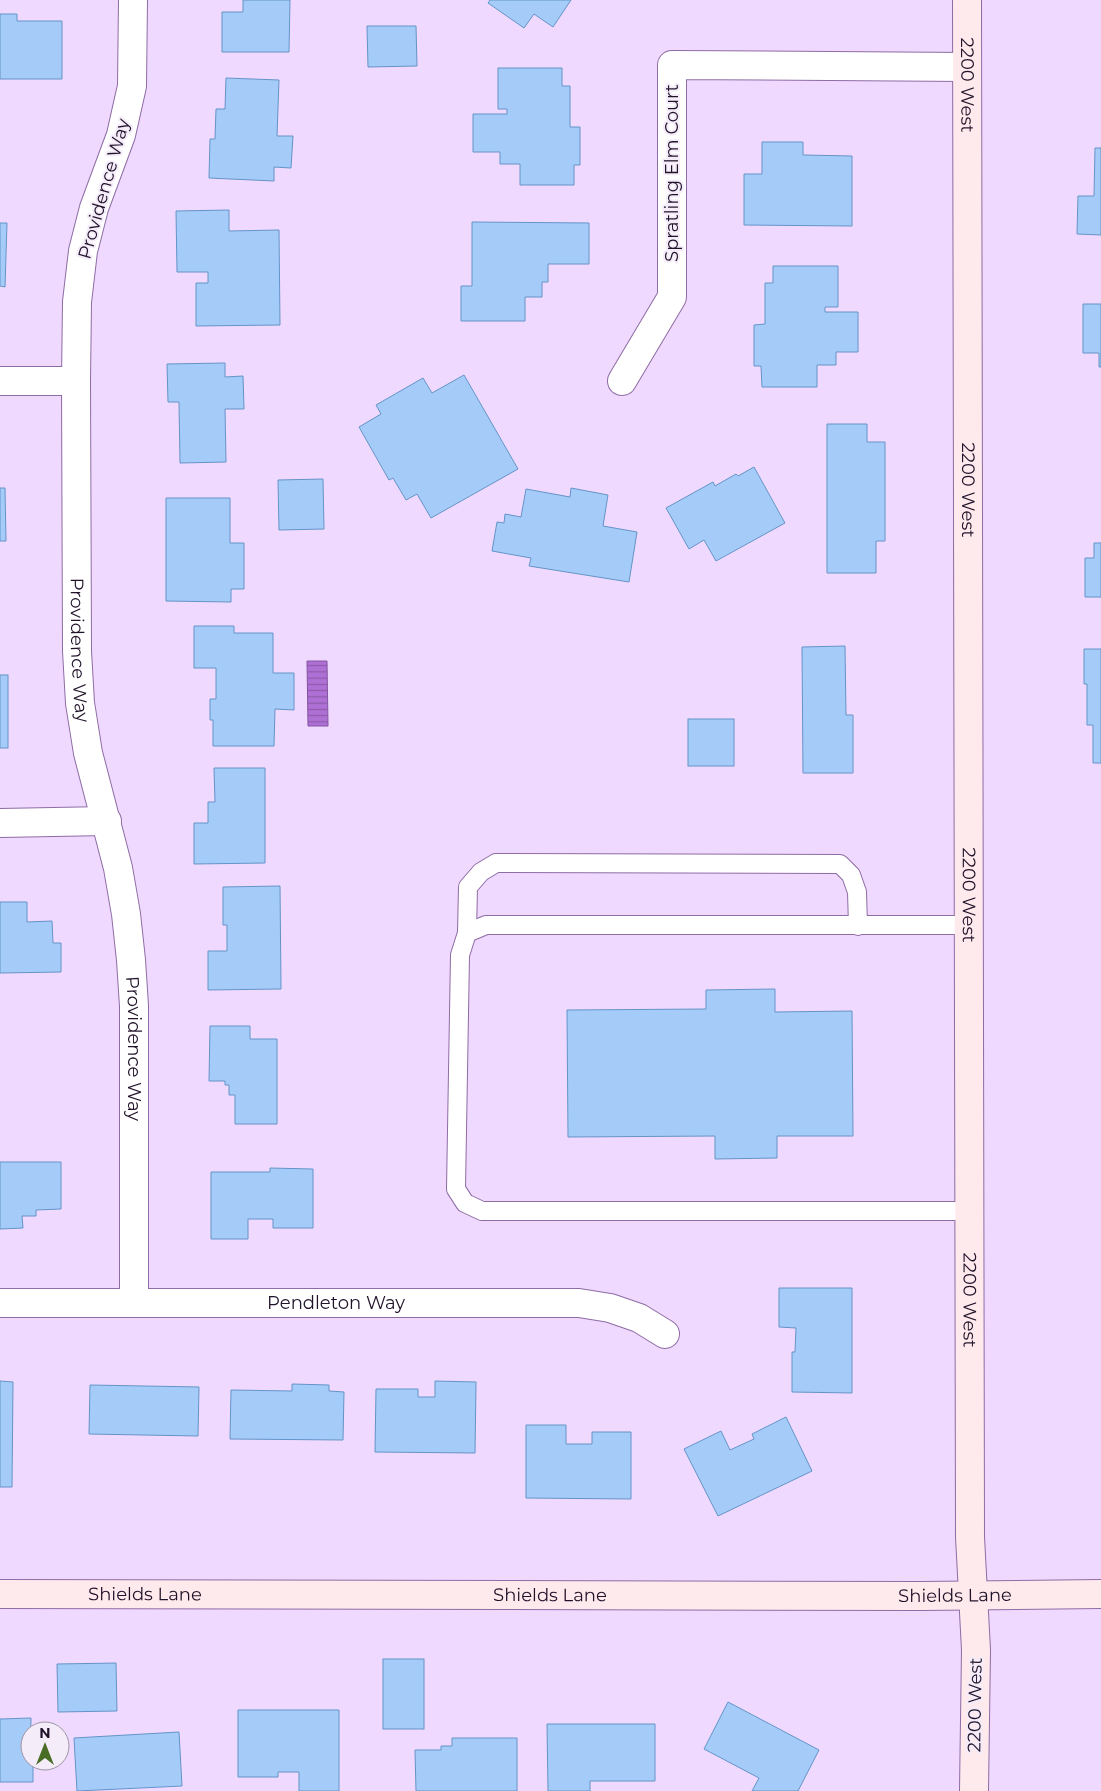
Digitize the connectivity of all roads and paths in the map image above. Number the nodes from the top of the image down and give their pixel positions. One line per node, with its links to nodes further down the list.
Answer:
1 (133, 0): 5 (street, Providence Way)
2 (967, 0): 3 (street, 2200 West)
3 (967, 67): 6 (street, Spratling Elm Court); 9 (street, 2200 West)
4 (0, 381): 5 (street)
5 (76, 381): 7 (street, Providence Way)
6 (622, 381)
7 (106, 821): 8 (street); 14 (street, Providence Way)
8 (0, 823)
9 (969, 925): 10 (lane); 12 (street, 2200 West)
10 (858, 926): 11 (lane); 11 (lane)
11 (467, 933): 12 (lane)
12 (969, 1211): 18 (street, 2200 West)
13 (0, 1303): 14 (street, Pendleton Way)
14 (134, 1303): 15 (street, Pendleton Way)
15 (665, 1334)
16 (0, 1594): 18 (street, Shields Lane)
17 (1101, 1594): 18 (street, Shields Lane)
18 (973, 1596): 19 (street, 2200 West)
19 (974, 1791)

